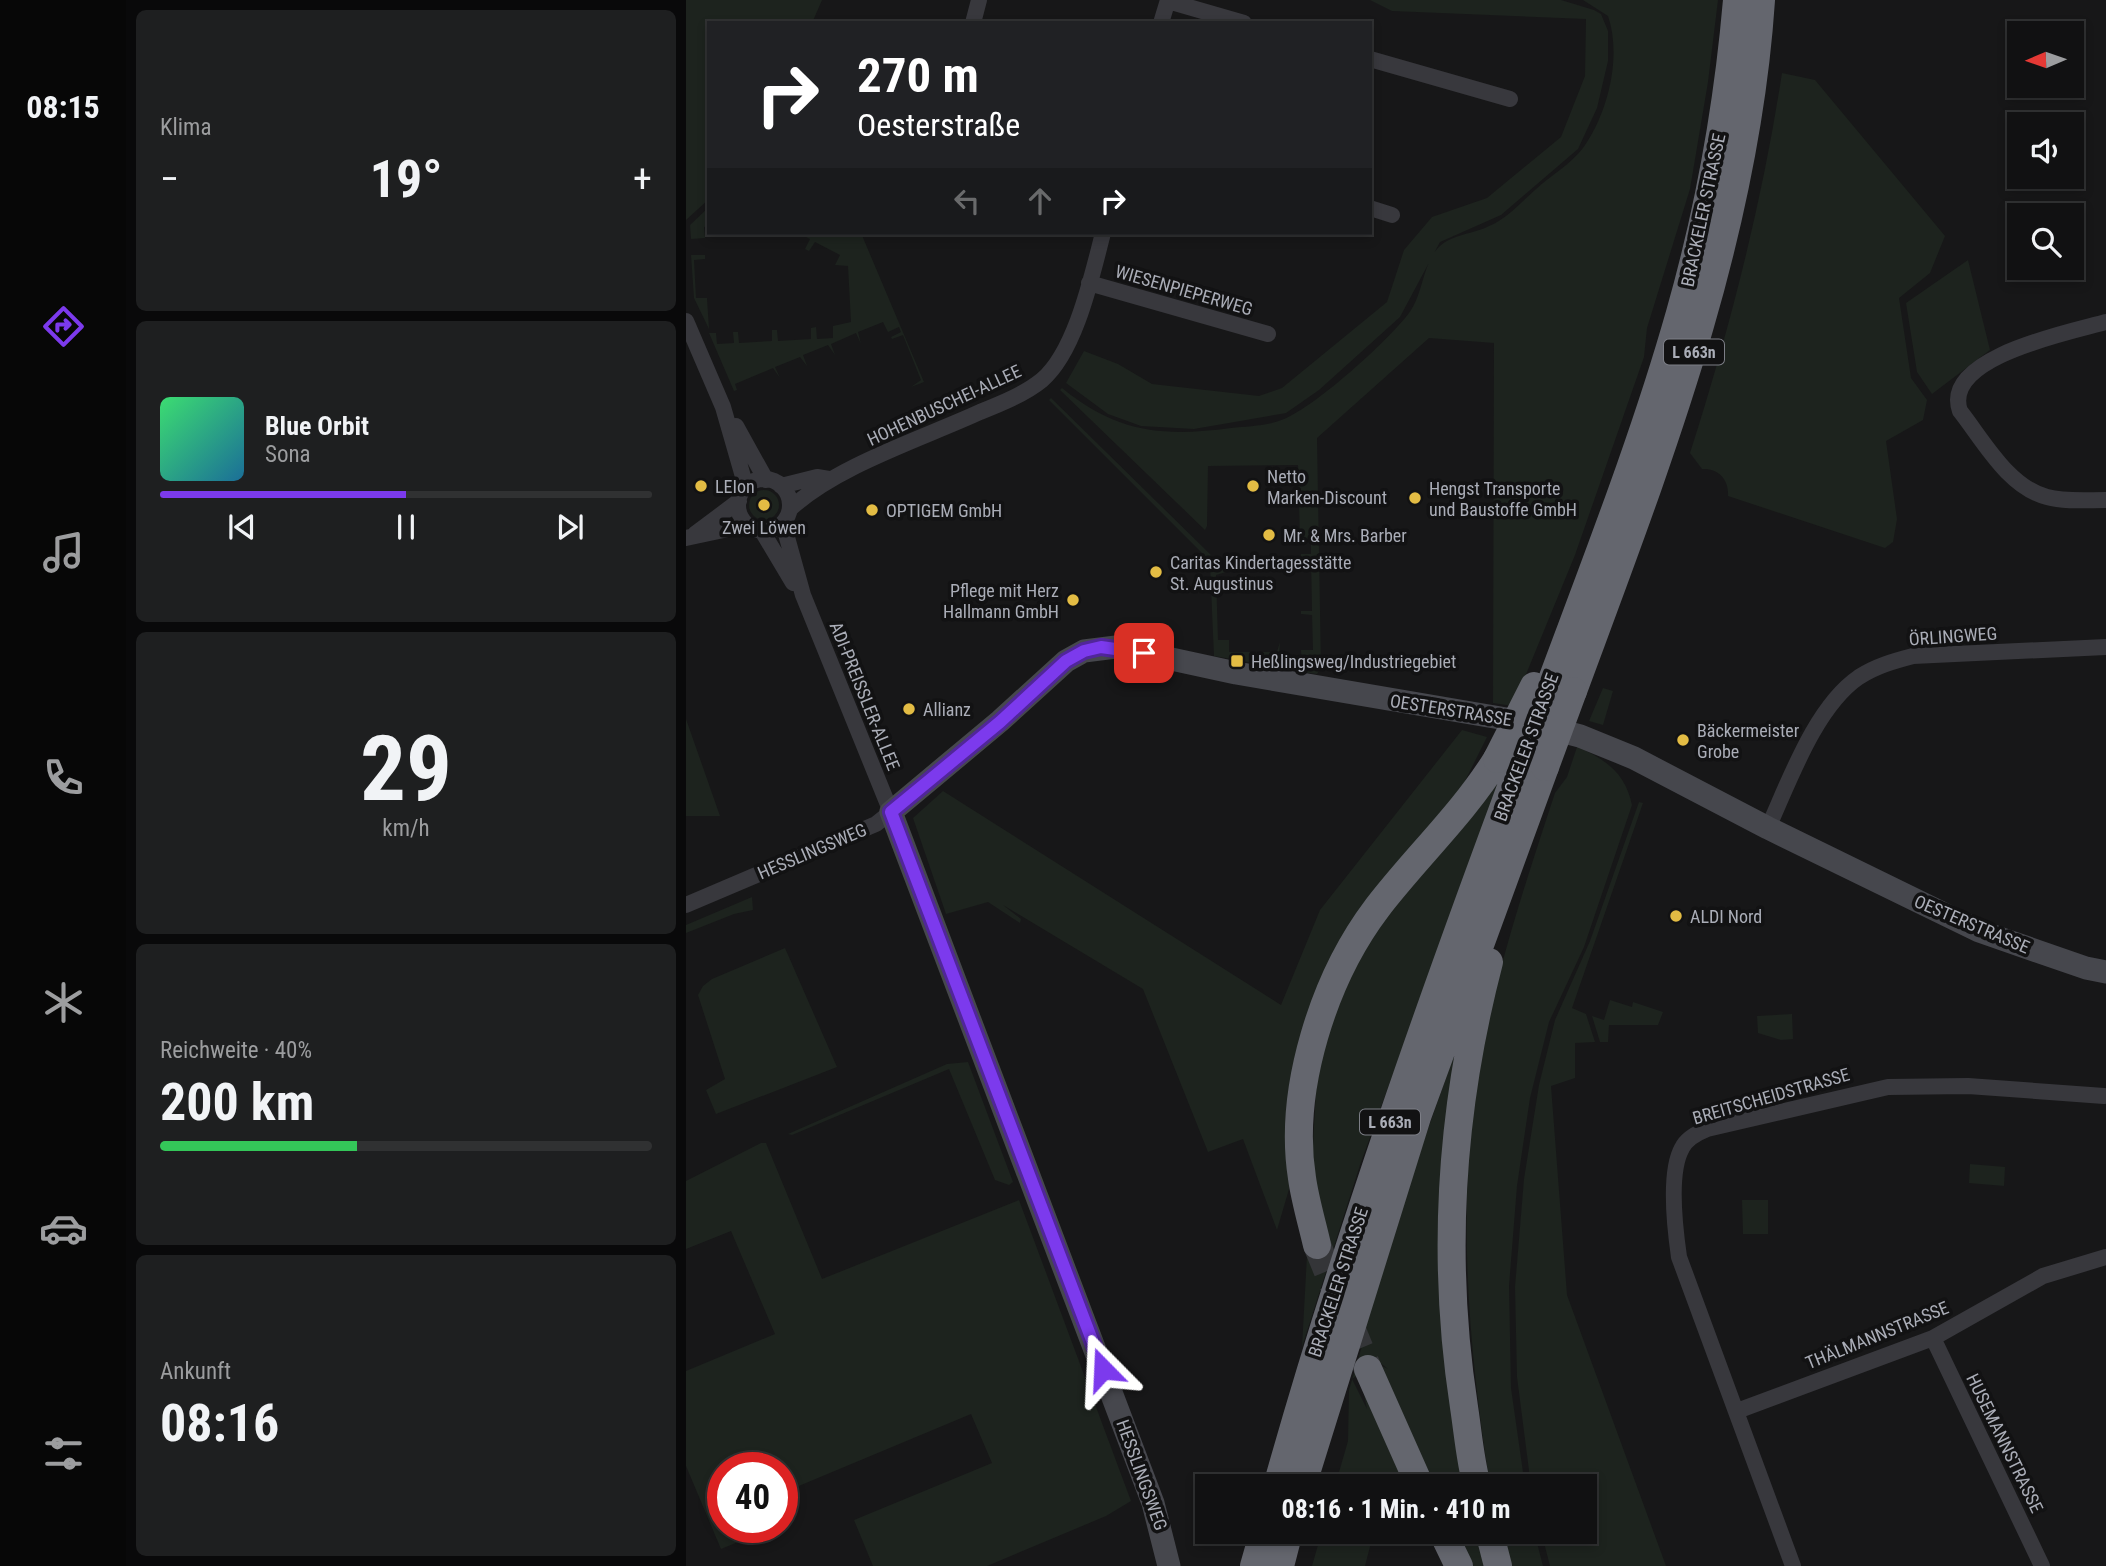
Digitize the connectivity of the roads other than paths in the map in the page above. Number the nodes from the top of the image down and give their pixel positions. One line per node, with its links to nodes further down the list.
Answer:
1 (979, 0): 5 (street)
2 (1168, 0): 6 (street); 7 (street)
3 (1737, 0): 27 (highway, BRACKELER STRASSE / L 663n)
4 (1761, 0): 27 (highway, BRACKELER STRASSE / L 663n)
5 (974, 21)
6 (1162, 21)
7 (1237, 21)
8 (1372, 60): 9 (street)
9 (1510, 99)
10 (1372, 209): 11 (street)
11 (1392, 215)
12 (1102, 235): 13 (street, HOHENBUSCHEI-ALLEE)
13 (1089, 283): 16 (street, WIESENPIEPERWEG); 18 (street, HOHENBUSCHEI-ALLEE)
14 (686, 321): 17 (street, ADI-PREISSLER-ALLEE)
15 (2106, 321): 21 (street)
16 (1268, 334)
17 (723, 407): 19 (street, ADI-PREISSLER-ALLEE); 20 (street, ADI-PREISSLER-ALLEE)
18 (829, 479): 19 (street, HOHENBUSCHEI-ALLEE); 22 (street, HOHENBUSCHEI-ALLEE)
19 (774, 483): 20 (street); 22 (street, ADI-PREISSLER-ALLEE)
20 (742, 494): 23 (street, ADI-PREISSLER-ALLEE); 24 (street)
21 (2106, 500)
22 (786, 516): 23 (street); 25 (street, ADI-PREISSLER-ALLEE)
23 (755, 528): 24 (street); 25 (street, ADI-PREISSLER-ALLEE)
24 (691, 536)
25 (803, 595): 30 (street, ADI-PREISSLER-ALLEE)
26 (2106, 647): 31 (street, ÖRLINGWEG)
27 (1552, 688): 28 (highway, bridge); 28 (highway, BRACKELER STRASSE / L 663n, bridge)
28 (1521, 763): 29 (highway, BRACKELER STRASSE / L 663n); 35 (highway); 40 (highway, BRACKELER STRASSE / L 663n)
29 (1534, 795): 41 (highway, BRACKELER STRASSE / L 663n); 43 (highway)
30 (891, 812): 31 (street, OESTERSTRASSE); 32 (street, HESSLINGSWEG); 48 (street, HESSLINGSWEG)
31 (1768, 828): 33 (street, OESTERSTRASSE)
32 (686, 905)
33 (2106, 972)
34 (2104, 1096): 39 (street, BREITSCHEIDSTRASSE)
35 (1317, 1245)
36 (2106, 1257): 37 (street, THÄLMANNSTRASSE)
37 (1933, 1338): 39 (street, THÄLMANNSTRASSE); 54 (street, HUSEMANNSTRASSE)
38 (1367, 1369): 42 (highway)
39 (1737, 1411): 53 (street, BREITSCHEIDSTRASSE)
40 (1281, 1474)
41 (1306, 1474)
42 (1415, 1474)
43 (1475, 1474)
44 (1260, 1544): 49 (highway)
45 (1286, 1544): 50 (highway)
46 (1448, 1544): 51 (highway)
47 (1492, 1544): 52 (highway)
48 (1169, 1566)
49 (1254, 1566)
50 (1280, 1566)
51 (1459, 1566)
52 (1498, 1566)
53 (1793, 1566)
54 (2042, 1566)

